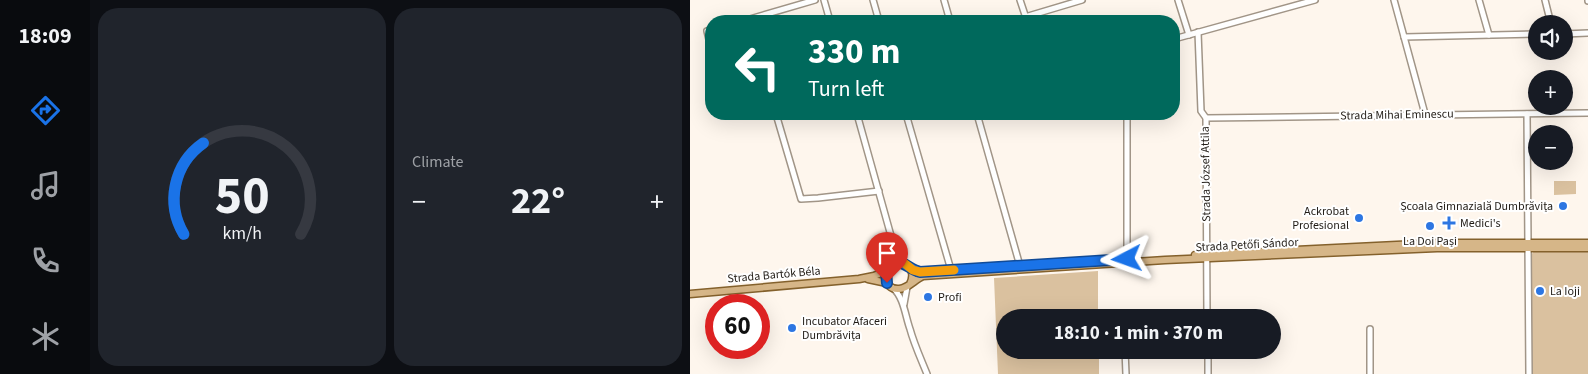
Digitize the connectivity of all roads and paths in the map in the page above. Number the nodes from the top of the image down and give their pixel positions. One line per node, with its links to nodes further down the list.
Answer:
1 (815, 0): 13 (street)
2 (824, 0): 14 (street)
3 (873, 0): 15 (street)
4 (944, 0): 16 (street)
5 (1020, 0): 17 (street)
6 (1082, 0): 18 (street)
7 (1178, 0): 24 (street)
8 (1315, 0): 12 (street)
9 (1394, 0): 27 (street)
10 (1479, 0): 25 (street)
11 (1545, 0): 19 (street)
12 (1298, 2): 20 (street)
13 (766, 15)
14 (828, 15)
15 (878, 15)
16 (948, 15)
17 (1025, 15)
18 (1038, 15)
19 (1549, 15)
20 (1198, 32): 24 (street); 31 (street, Strada József Attila)
21 (1588, 33): 23 (street)
22 (1528, 34): 25 (street)
23 (1573, 34)
24 (1189, 35): 26 (street)
25 (1489, 35): 27 (street)
26 (1180, 37)
27 (1404, 37): 29 (street)
28 (1588, 113): 30 (street, Strada Mihai Eminescu)
29 (1425, 114): 30 (street, Strada Mihai Eminescu); 31 (street, Strada Mihai Eminescu)
30 (1527, 114): 40 (street)
31 (1206, 118): 42 (street, Strada József Attila)
32 (778, 120): 37 (street)
33 (859, 120): 37 (street)
34 (908, 120): 48 (street)
35 (979, 120): 46 (street)
36 (1127, 120): 43 (street)
37 (879, 191): 39 (street)
38 (1588, 242): 40 (main road, Strada Petőfi Sándor)
39 (893, 243): 44 (street); 45 (street)
40 (1528, 246): 41 (main road, Strada Petőfi Sándor); 42 (main road, Strada Petőfi Sándor); 63 (street)
41 (1588, 248)
42 (1207, 256): 43 (main road, Strada Petőfi Sándor); 51 (main road, Strada Petőfi Sándor); 55 (street, Strada József Attila)
43 (1127, 259): 46 (main road, Strada Petőfi Sándor)
44 (891, 264): 45 (main road); 47 (main road)
45 (907, 265): 48 (main road, Strada Petőfi Sándor); 51 (main road)
46 (1020, 266): 48 (main road, Strada Petőfi Sándor)
47 (886, 270): 49 (main road, Strada Bartók Béla); 50 (main road)
48 (951, 270)
49 (859, 279): 50 (main road, Strada Bartók Béla); 53 (main road, Strada Bartók Béla)
50 (887, 283): 52 (main road)
51 (908, 285): 52 (main road); 54 (street)
52 (893, 288): 54 (street)
53 (690, 294)
54 (904, 307): 59 (street)
55 (1207, 309)
56 (1370, 329): 62 (street)
57 (1126, 359): 60 (street)
58 (1208, 359): 61 (street)
59 (927, 374)
60 (1126, 374)
61 (1208, 374)
62 (1370, 374)
63 (1529, 374)

